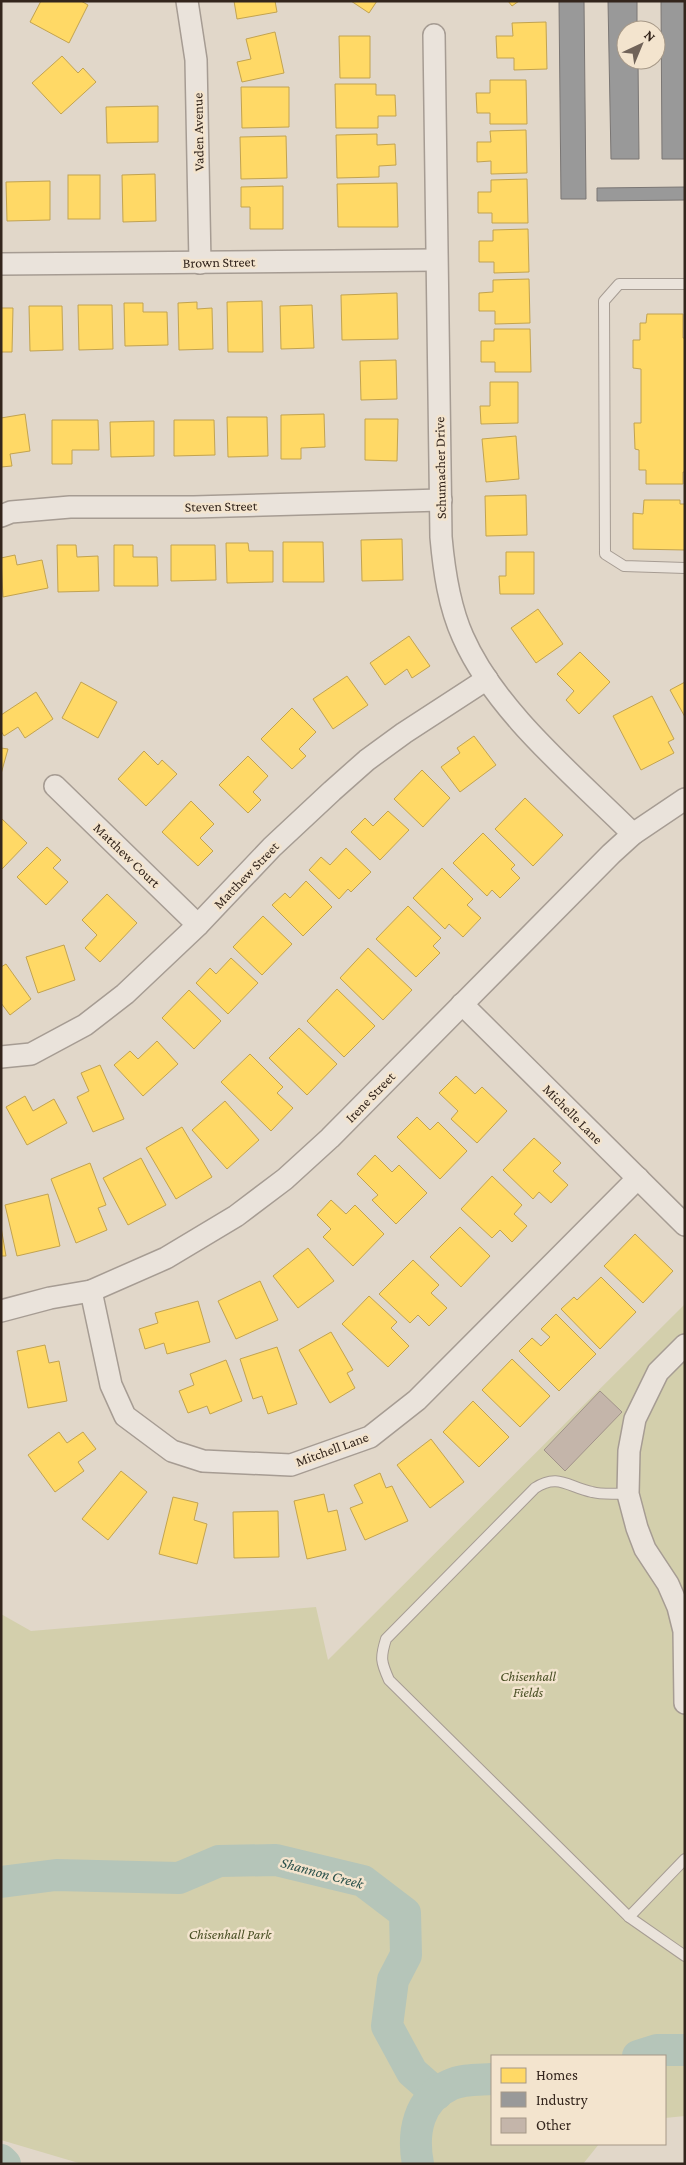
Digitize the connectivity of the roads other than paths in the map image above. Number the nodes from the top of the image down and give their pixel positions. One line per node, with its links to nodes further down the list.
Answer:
1 (188, 1): 4 (street, Vaden Avenue)
2 (434, 36): 3 (street, Schumacher Drive)
3 (436, 260): 4 (street, Brown Street); 7 (street, Schumacher Drive)
4 (200, 263): 5 (street, Brown Street)
5 (1, 264)
6 (685, 284): 9 (lane)
7 (441, 500): 8 (street, Steven Street); 10 (street, Schumacher Drive)
8 (1, 516)
9 (685, 568)
10 (487, 679): 13 (street, Schumacher Drive); 14 (street, Matthew Street)
11 (55, 786): 14 (street, Matthew Court)
12 (685, 799): 13 (street, Irene Street)
13 (633, 834): 15 (street, Irene Street)
14 (198, 925): 16 (street, Matthew Street)
15 (462, 1004): 17 (street, Michelle Lane); 19 (street, Irene Street)
16 (1, 1057)
17 (638, 1178): 18 (street, Michelle Lane); 19 (street, Mitchell Lane)
18 (685, 1225)
19 (91, 1291): 20 (street, Irene Street)
20 (1, 1311)
21 (685, 1345): 22 (street)
22 (628, 1494): 23 (street); 25 (lane)
23 (685, 1703)
24 (685, 1859): 25 (lane)
25 (629, 1917): 26 (lane)
26 (685, 1956)

